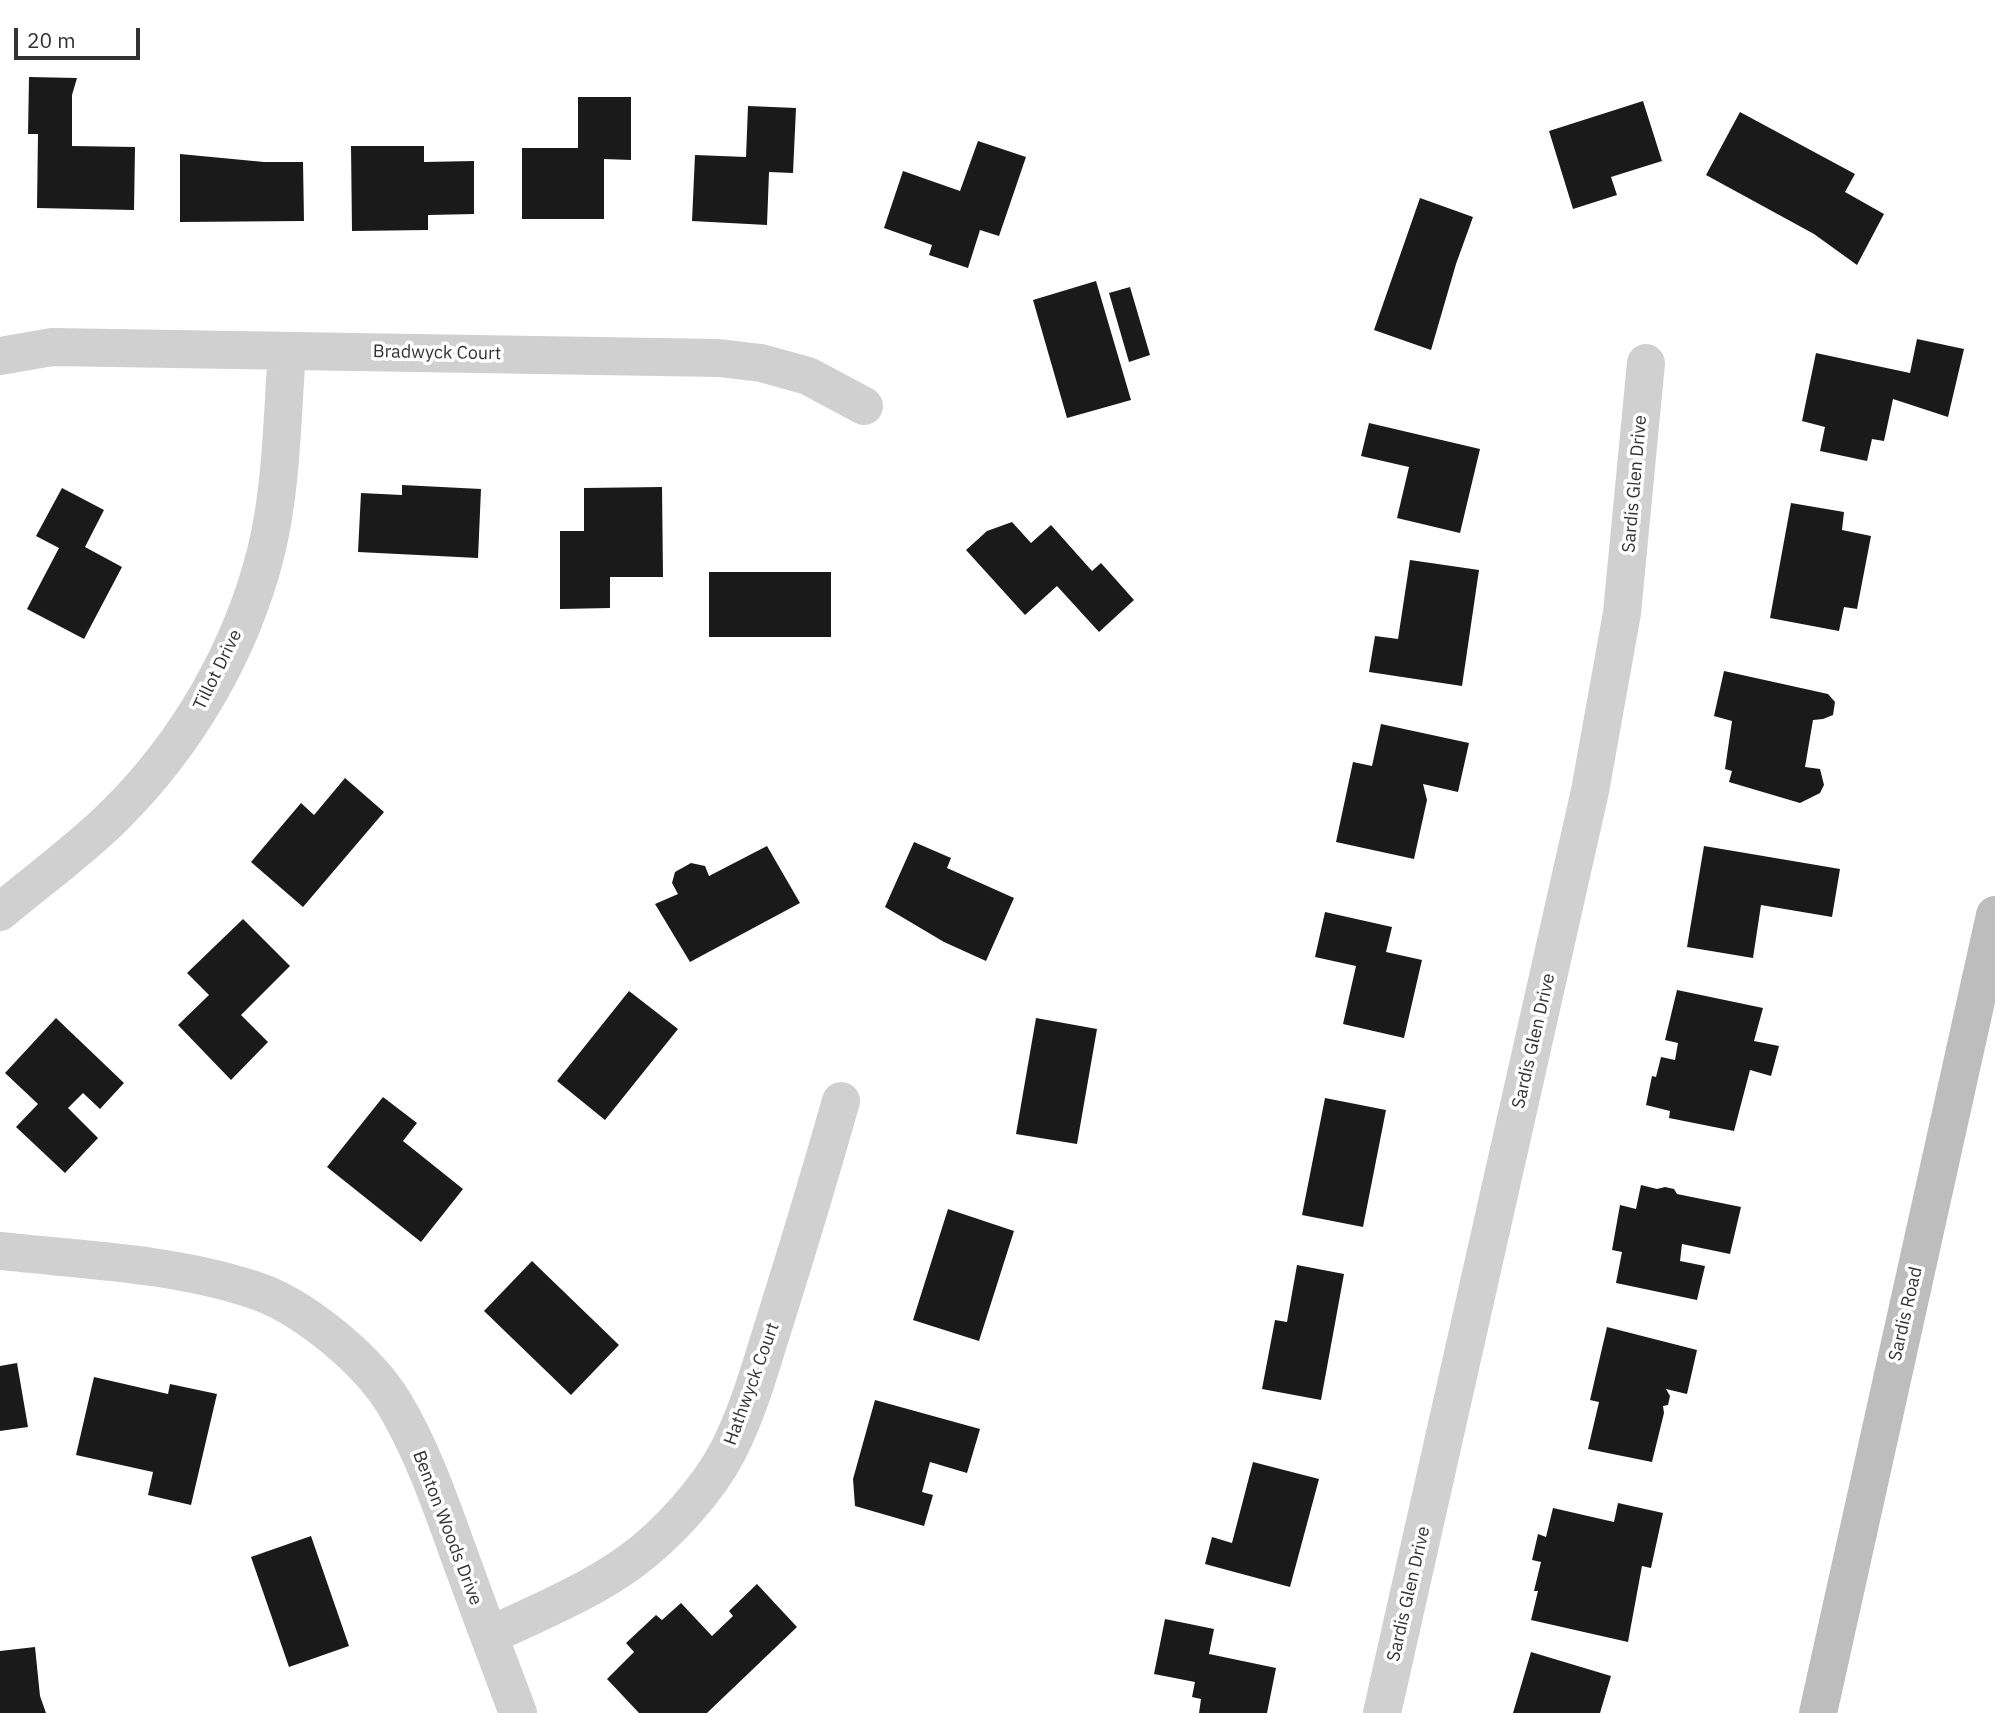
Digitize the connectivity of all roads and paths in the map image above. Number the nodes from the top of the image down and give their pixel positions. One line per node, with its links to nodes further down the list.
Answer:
1 (287, 351): 2 (street, Bradwyck Court); 4 (street, Bradwyck Court); 5 (street, Tillot Drive)
2 (0, 355)
3 (1646, 363): 11 (street, Sardis Glen Drive)
4 (864, 406)
5 (0, 912)
6 (1995, 915): 12 (main road, Sardis Road)
7 (841, 1101): 9 (street, Hathwyck Court)
8 (0, 1251): 9 (street, Benton Woods Drive)
9 (489, 1636): 10 (street, Benton Woods Drive)
10 (518, 1713)
11 (1382, 1713)
12 (1818, 1713)

